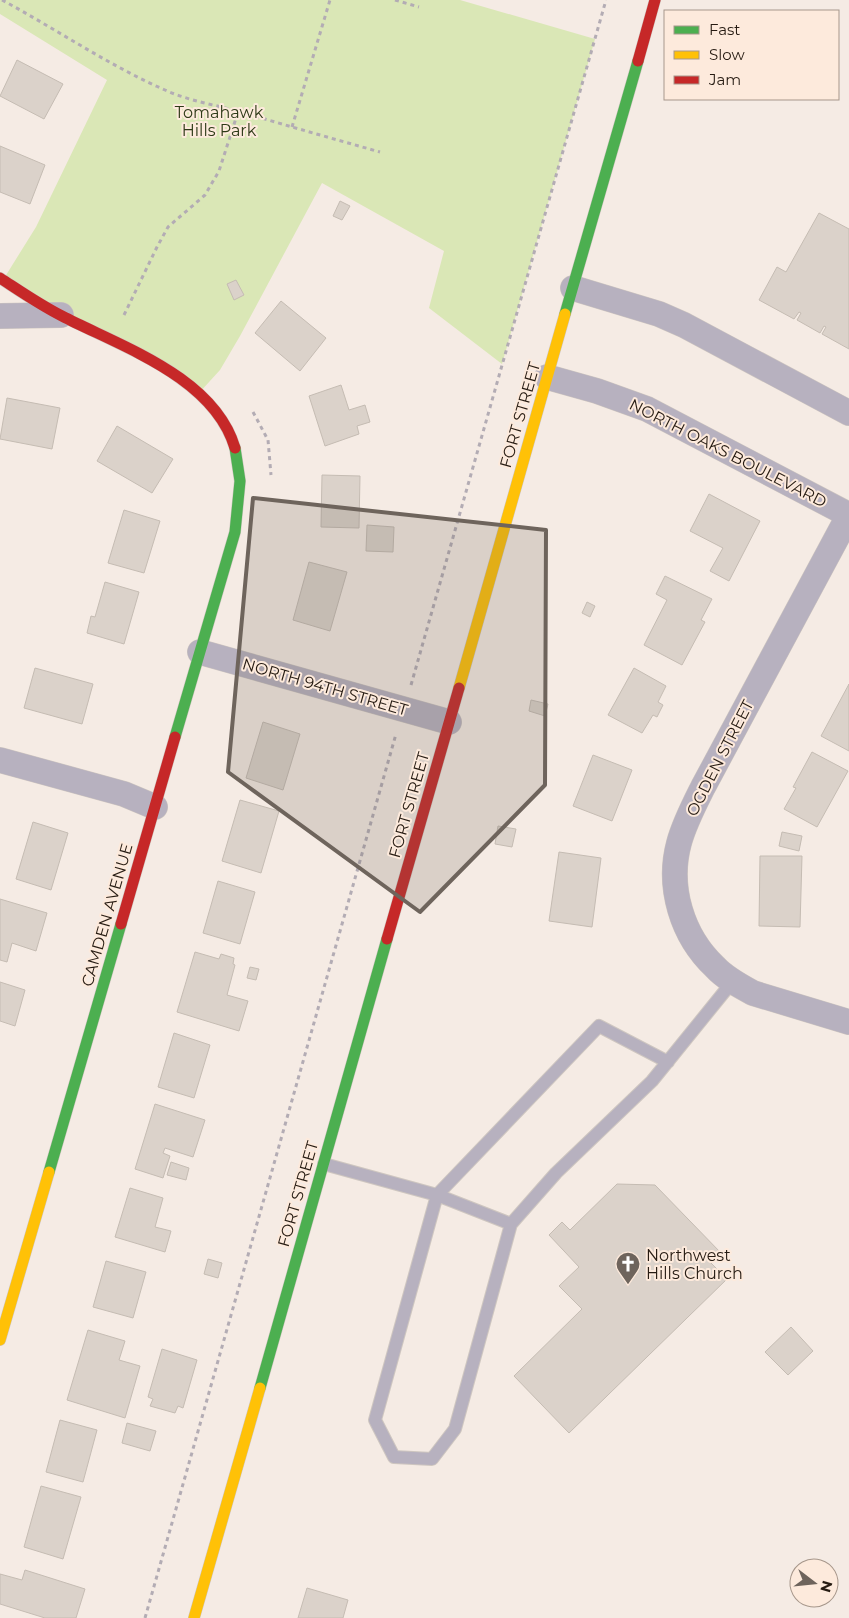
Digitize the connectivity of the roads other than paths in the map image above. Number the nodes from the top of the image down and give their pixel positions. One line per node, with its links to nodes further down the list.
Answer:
1 (655, 0): 3 (main road, FORT STREET)
2 (0, 278): 4 (main road, CAMDEN AVENUE)
3 (573, 288): 6 (main road, FORT STREET); 7 (street)
4 (60, 315): 5 (street); 9 (main road, CAMDEN AVENUE)
5 (0, 316)
6 (547, 377): 8 (street, NORTH OAKS BOULEVARD); 10 (main road, FORT STREET)
7 (849, 413)
8 (849, 515): 13 (street, OGDEN STREET)
9 (200, 652): 10 (street, NORTH 94TH STREET); 12 (main road, CAMDEN AVENUE)
10 (450, 722): 16 (main road, FORT STREET)
11 (0, 760): 12 (street)
12 (155, 807): 19 (main road, CAMDEN AVENUE)
13 (743, 987): 14 (street); 15 (lane)
14 (849, 1022)
15 (668, 1062): 17 (lane); 18 (lane)
16 (324, 1164): 17 (lane); 20 (main road, FORT STREET)
17 (436, 1195): 18 (lane); 18 (lane)
18 (511, 1224)
19 (0, 1340)
20 (194, 1618)

